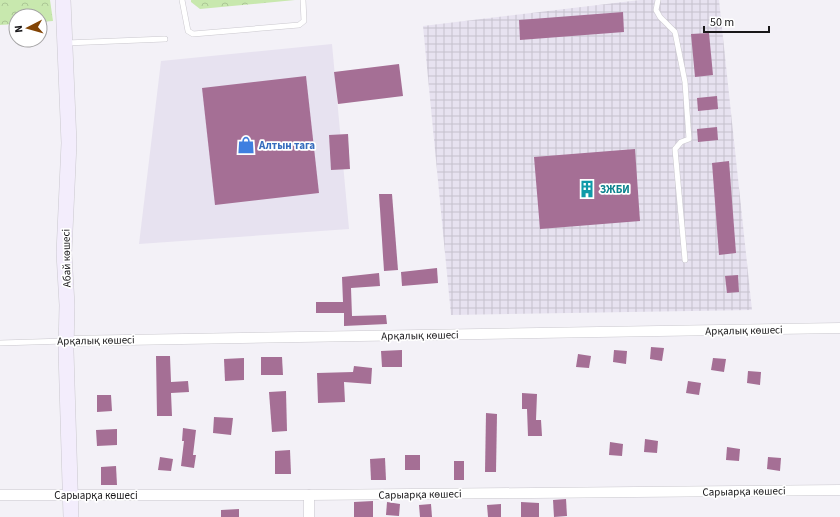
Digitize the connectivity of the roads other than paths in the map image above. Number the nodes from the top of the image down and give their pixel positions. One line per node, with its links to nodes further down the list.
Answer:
1 (63, 0): 6 (main road, Абай көшесі)
2 (182, 0): 3 (lane)
3 (302, 0)
4 (658, 0): 7 (lane)
5 (165, 39): 6 (lane)
6 (64, 43): 9 (main road, Абай көшесі)
7 (685, 260)
8 (840, 328): 9 (street, Арқалық көшесі)
9 (66, 341): 10 (lane, Арқалық көшесі); 12 (main road, Абай көшесі)
10 (0, 343)
11 (840, 490): 13 (street, Сарыарқа көшесі)
12 (71, 495): 13 (street, Сарыарқа көшесі); 14 (street, Сарыарқа көшесі); 15 (main road, Абай көшесі)
13 (309, 495): 16 (street)
14 (0, 496)
15 (71, 517)
16 (309, 517)

